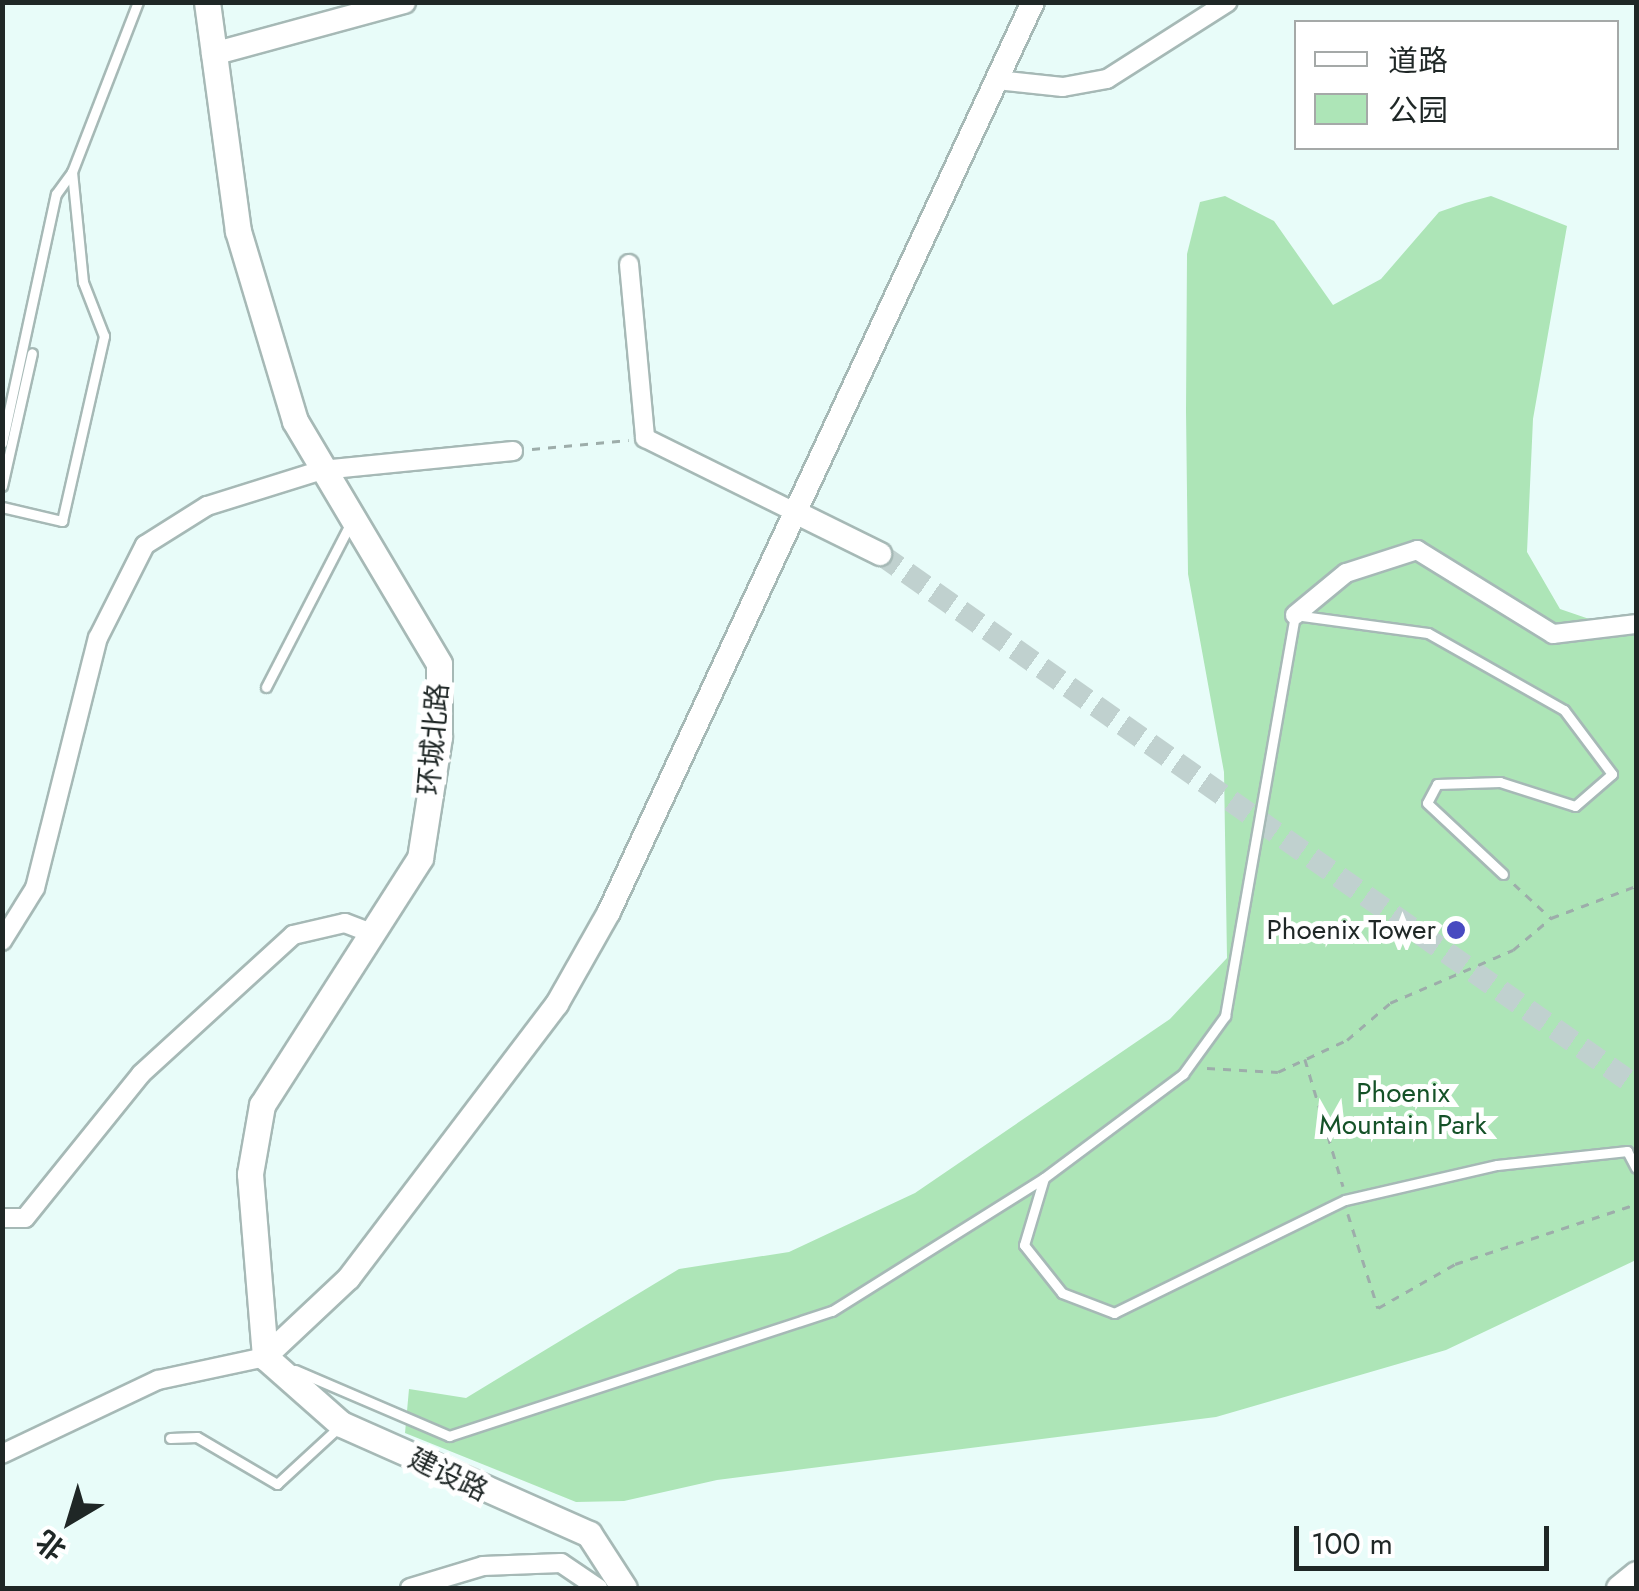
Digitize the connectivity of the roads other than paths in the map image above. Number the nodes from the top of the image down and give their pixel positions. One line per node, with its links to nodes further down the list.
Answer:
1 (138, 2): 8 (lane)
2 (206, 2): 6 (main road, 环城北路)
3 (404, 2): 6 (street)
4 (1033, 2): 7 (street)
5 (1228, 2): 7 (street)
6 (214, 54): 13 (main road, 环城北路)
7 (997, 80): 16 (street)
8 (72, 172): 11 (lane); 15 (lane)
9 (628, 264): 16 (street)
10 (32, 353): 14 (lane)
11 (2, 443)
12 (513, 451): 13 (street)
13 (322, 470): 17 (main road, 环城北路); 24 (street)
14 (2, 486)
15 (2, 506)
16 (795, 512): 18 (street); 28 (street)
17 (350, 524): 21 (lane); 23 (main road, 环城北路)
18 (880, 554)
19 (1294, 616): 20 (street); 22 (lane); 26 (lane)
20 (1636, 624)
21 (266, 686)
22 (1503, 874)
23 (372, 934): 27 (street); 28 (main road, 环城北路)
24 (2, 941)
25 (1636, 1168): 26 (lane)
26 (1044, 1178): 28 (lane)
27 (2, 1218)
28 (265, 1358): 29 (main road, 建设路); 31 (street)
29 (342, 1424): 30 (lane); 35 (main road, 建设路)
30 (170, 1438)
31 (2, 1454)
32 (1636, 1574): 36 (main road)
33 (410, 1588): 34 (street)
34 (598, 1588)
35 (624, 1588)
36 (1619, 1588)

